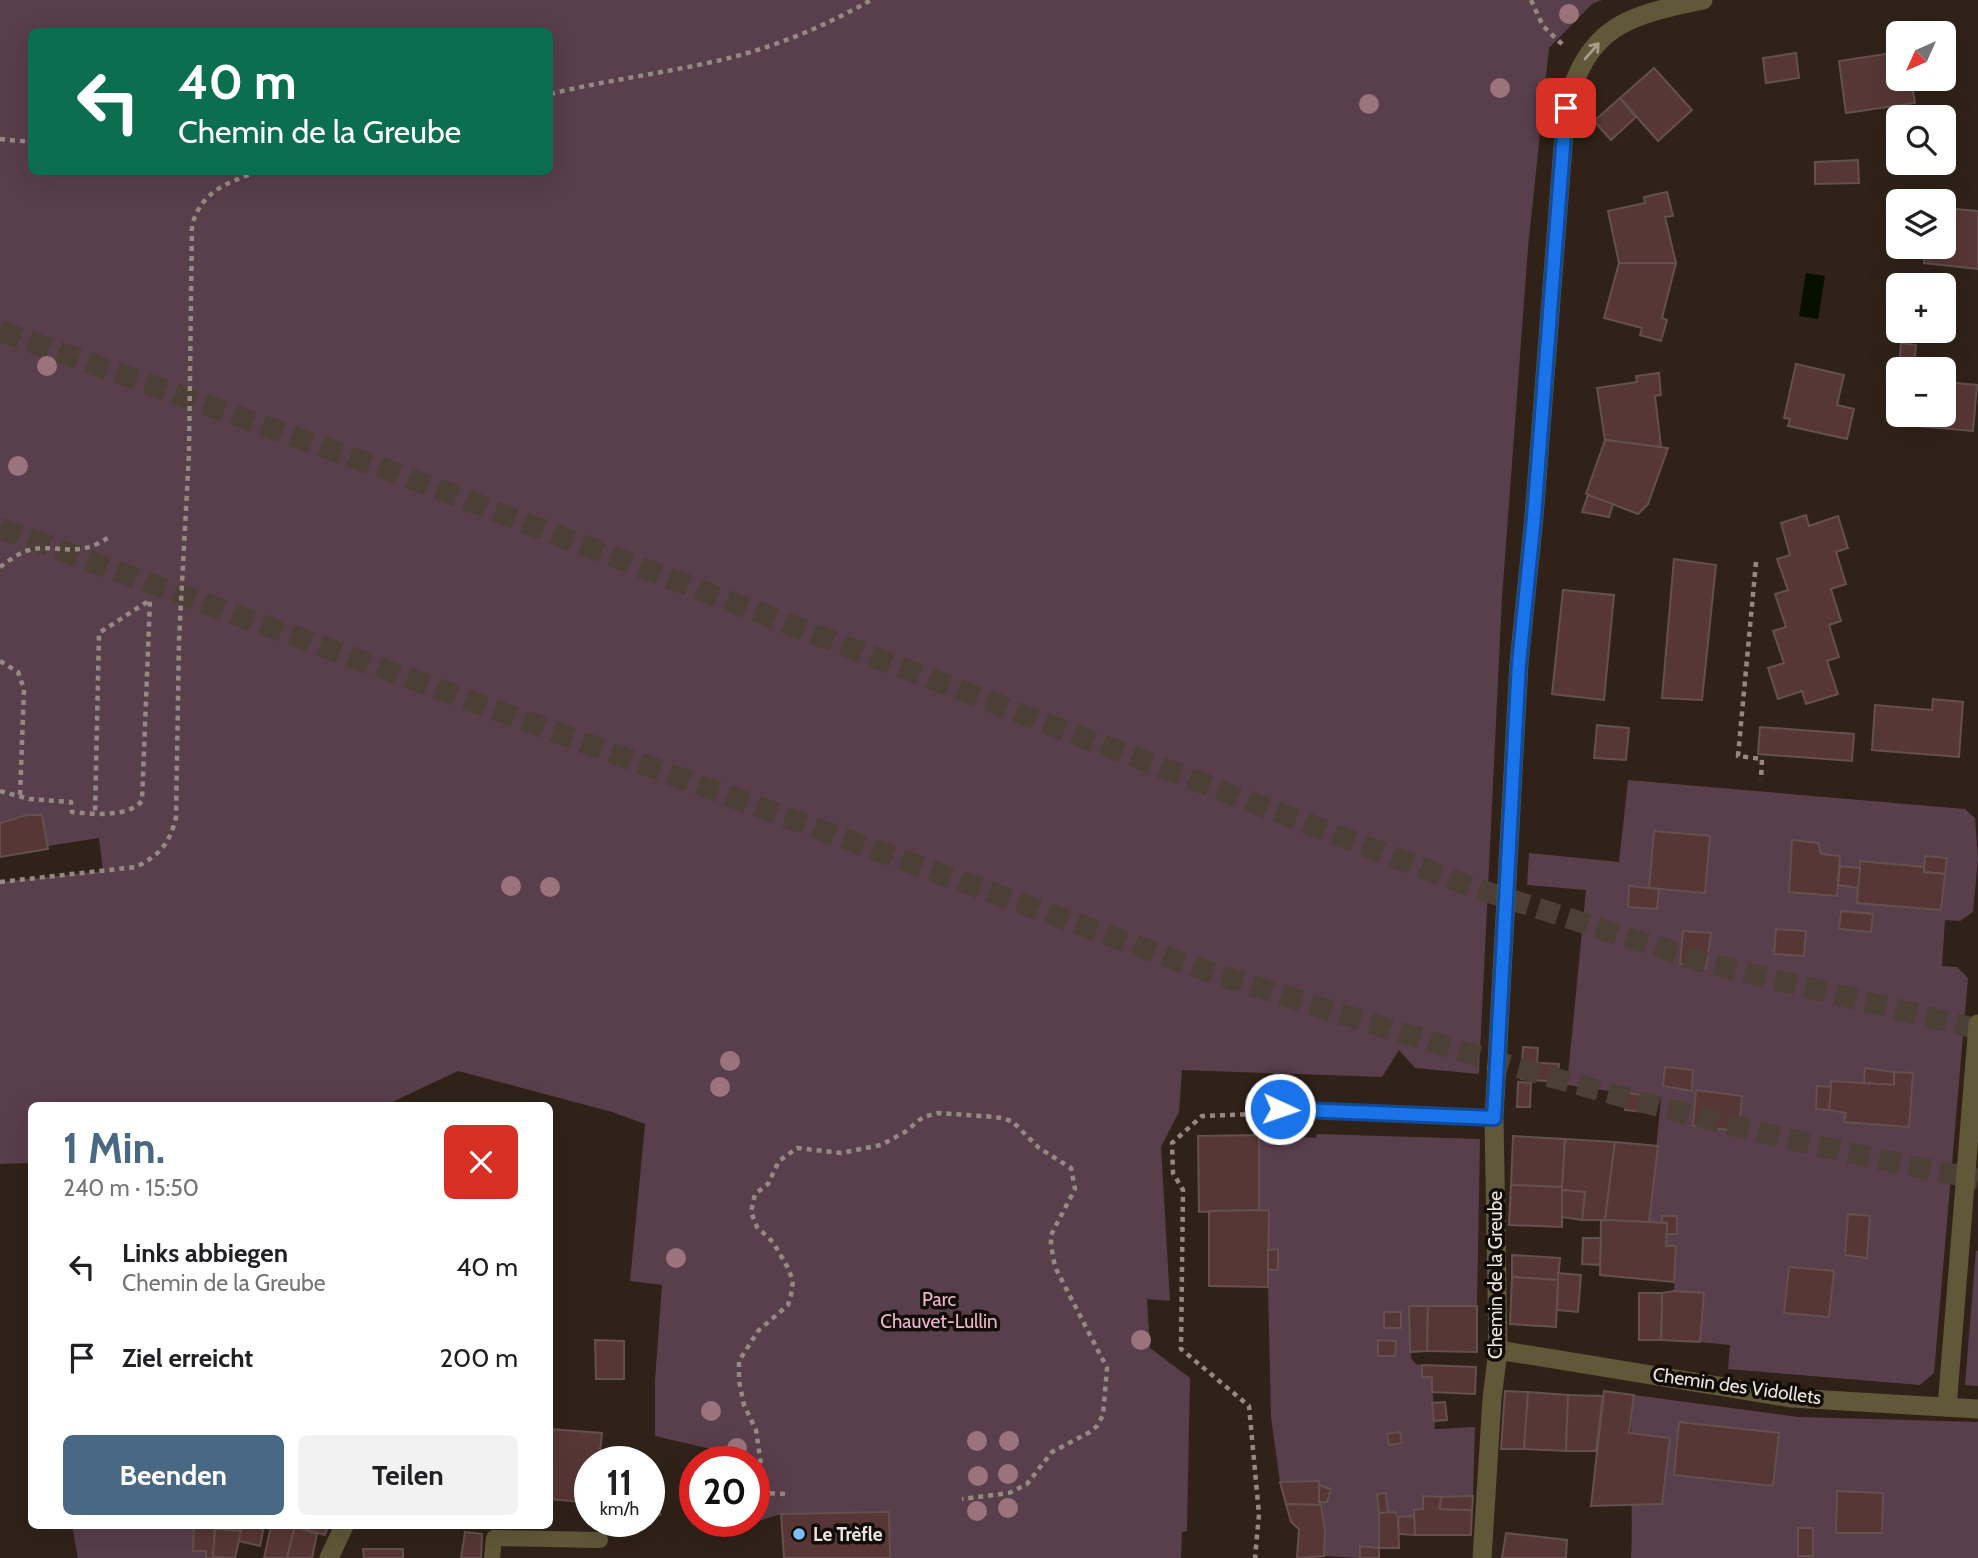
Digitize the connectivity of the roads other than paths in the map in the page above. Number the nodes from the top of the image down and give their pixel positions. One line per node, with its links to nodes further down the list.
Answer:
1 (1703, 0): 4 (street, Chemin de la Greube, one-way to 1)
2 (1978, 1024): 6 (street)
3 (1280, 1109): 4 (lane)
4 (1494, 1118): 5 (street, Chemin de la Greube)
5 (1498, 1350): 6 (street, Chemin des Vidollets); 12 (street, Chemin de la Greube)
6 (1947, 1407): 7 (street, Chemin des Vidollets)
7 (1978, 1409)
8 (343, 1529): 10 (street)
9 (600, 1540): 11 (lane)
10 (329, 1558)
11 (492, 1558)
12 (1482, 1558)

